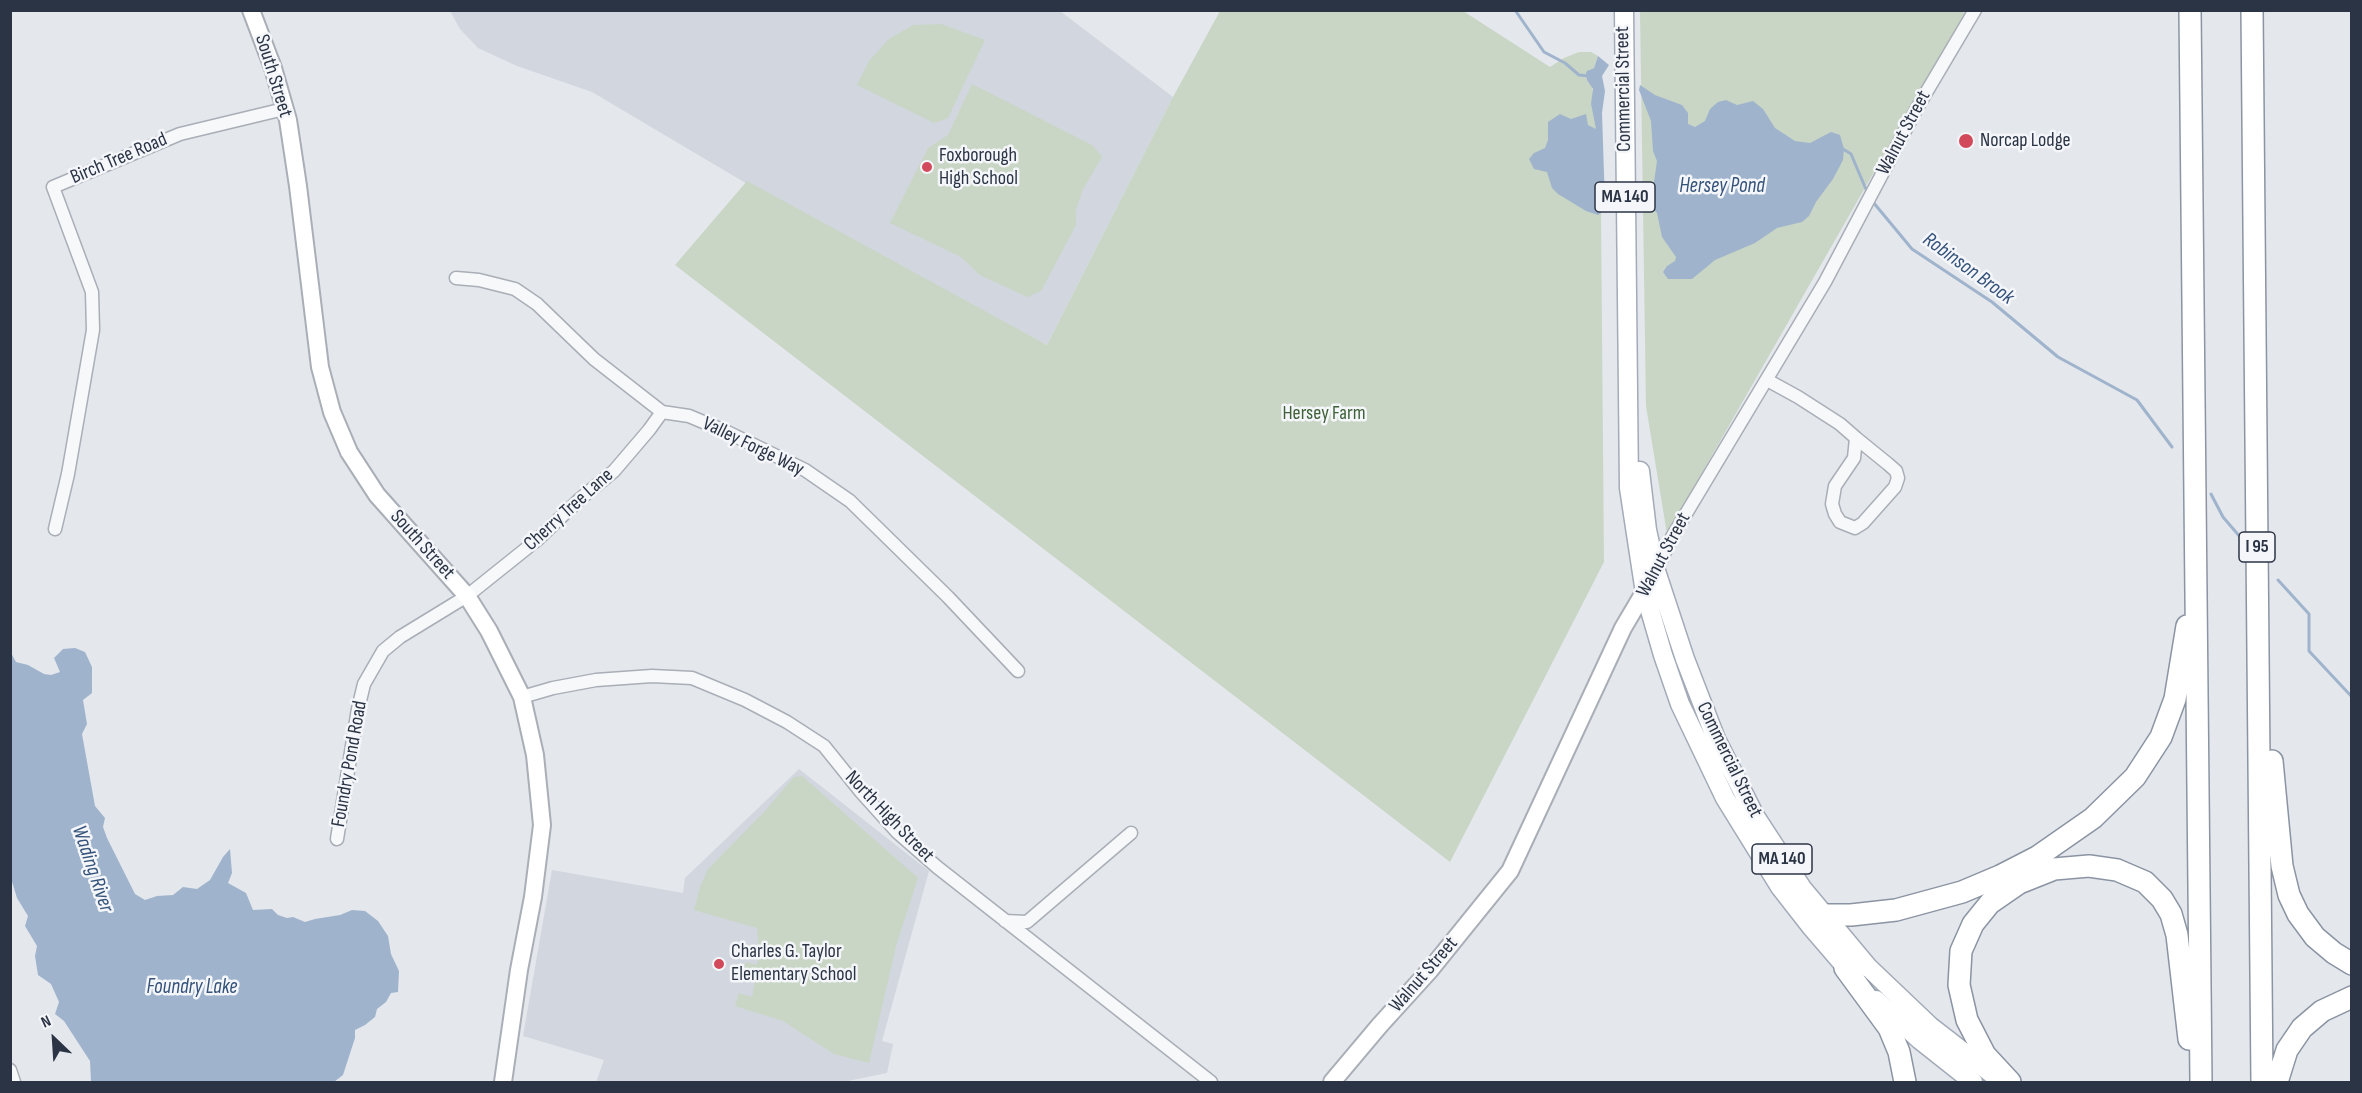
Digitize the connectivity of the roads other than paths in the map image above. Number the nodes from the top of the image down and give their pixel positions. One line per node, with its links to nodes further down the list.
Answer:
1 (251, 10): 6 (main road, South Street)
2 (1624, 10): 9 (main road, Commercial Street / MA 140)
3 (1976, 10): 8 (street, Walnut Street)
4 (2190, 10): 14 (highway)
5 (2252, 10): 17 (highway, I 95)
6 (284, 109): 12 (street, Birch Tree Road); 16 (main road, South Street)
7 (456, 278): 10 (street, Valley Forge Way)
8 (1767, 380): 11 (street); 13 (street, Walnut Street)
9 (1628, 383): 13 (main road, Commercial Street / MA 140); 15 (main road, Commercial Street / MA 140)
10 (662, 412): 16 (street, Cherry Tree Lane); 18 (street, Valley Forge Way)
11 (1856, 438): 11 (street)
12 (55, 529)
13 (1656, 571): 15 (main road, Walnut Street); 22 (main road, Commercial Street / MA 140)
14 (2196, 581): 22 (highway); 37 (highway)
15 (1645, 593): 25 (main road, Commercial Street / MA 140); 31 (main road, Walnut Street)
16 (467, 596): 19 (main road, South Street); 21 (street, Foundry Pond Road)
17 (2258, 664): 24 (highway); 38 (highway, I 95)
18 (1018, 671)
19 (522, 697): 23 (street, North High Street); 29 (main road, South Street)
20 (1131, 832): 23 (street)
21 (337, 839)
22 (1823, 915): 34 (main road, Commercial Street / MA 140)
23 (1005, 921): 30 (street, North High Street)
24 (2352, 964)
25 (1845, 968): 32 (highway); 33 (main road, Commercial Street / MA 140)
26 (2352, 997): 39 (highway)
27 (10, 1070): 28 (street)
28 (14, 1083)
29 (503, 1083)
30 (1211, 1083)
31 (1332, 1083)
32 (1905, 1083)
33 (1973, 1083)
34 (2003, 1083)
35 (2010, 1083): 36 (highway)
36 (2196, 1083)
37 (2201, 1083)
38 (2262, 1083)
39 (2277, 1083)

